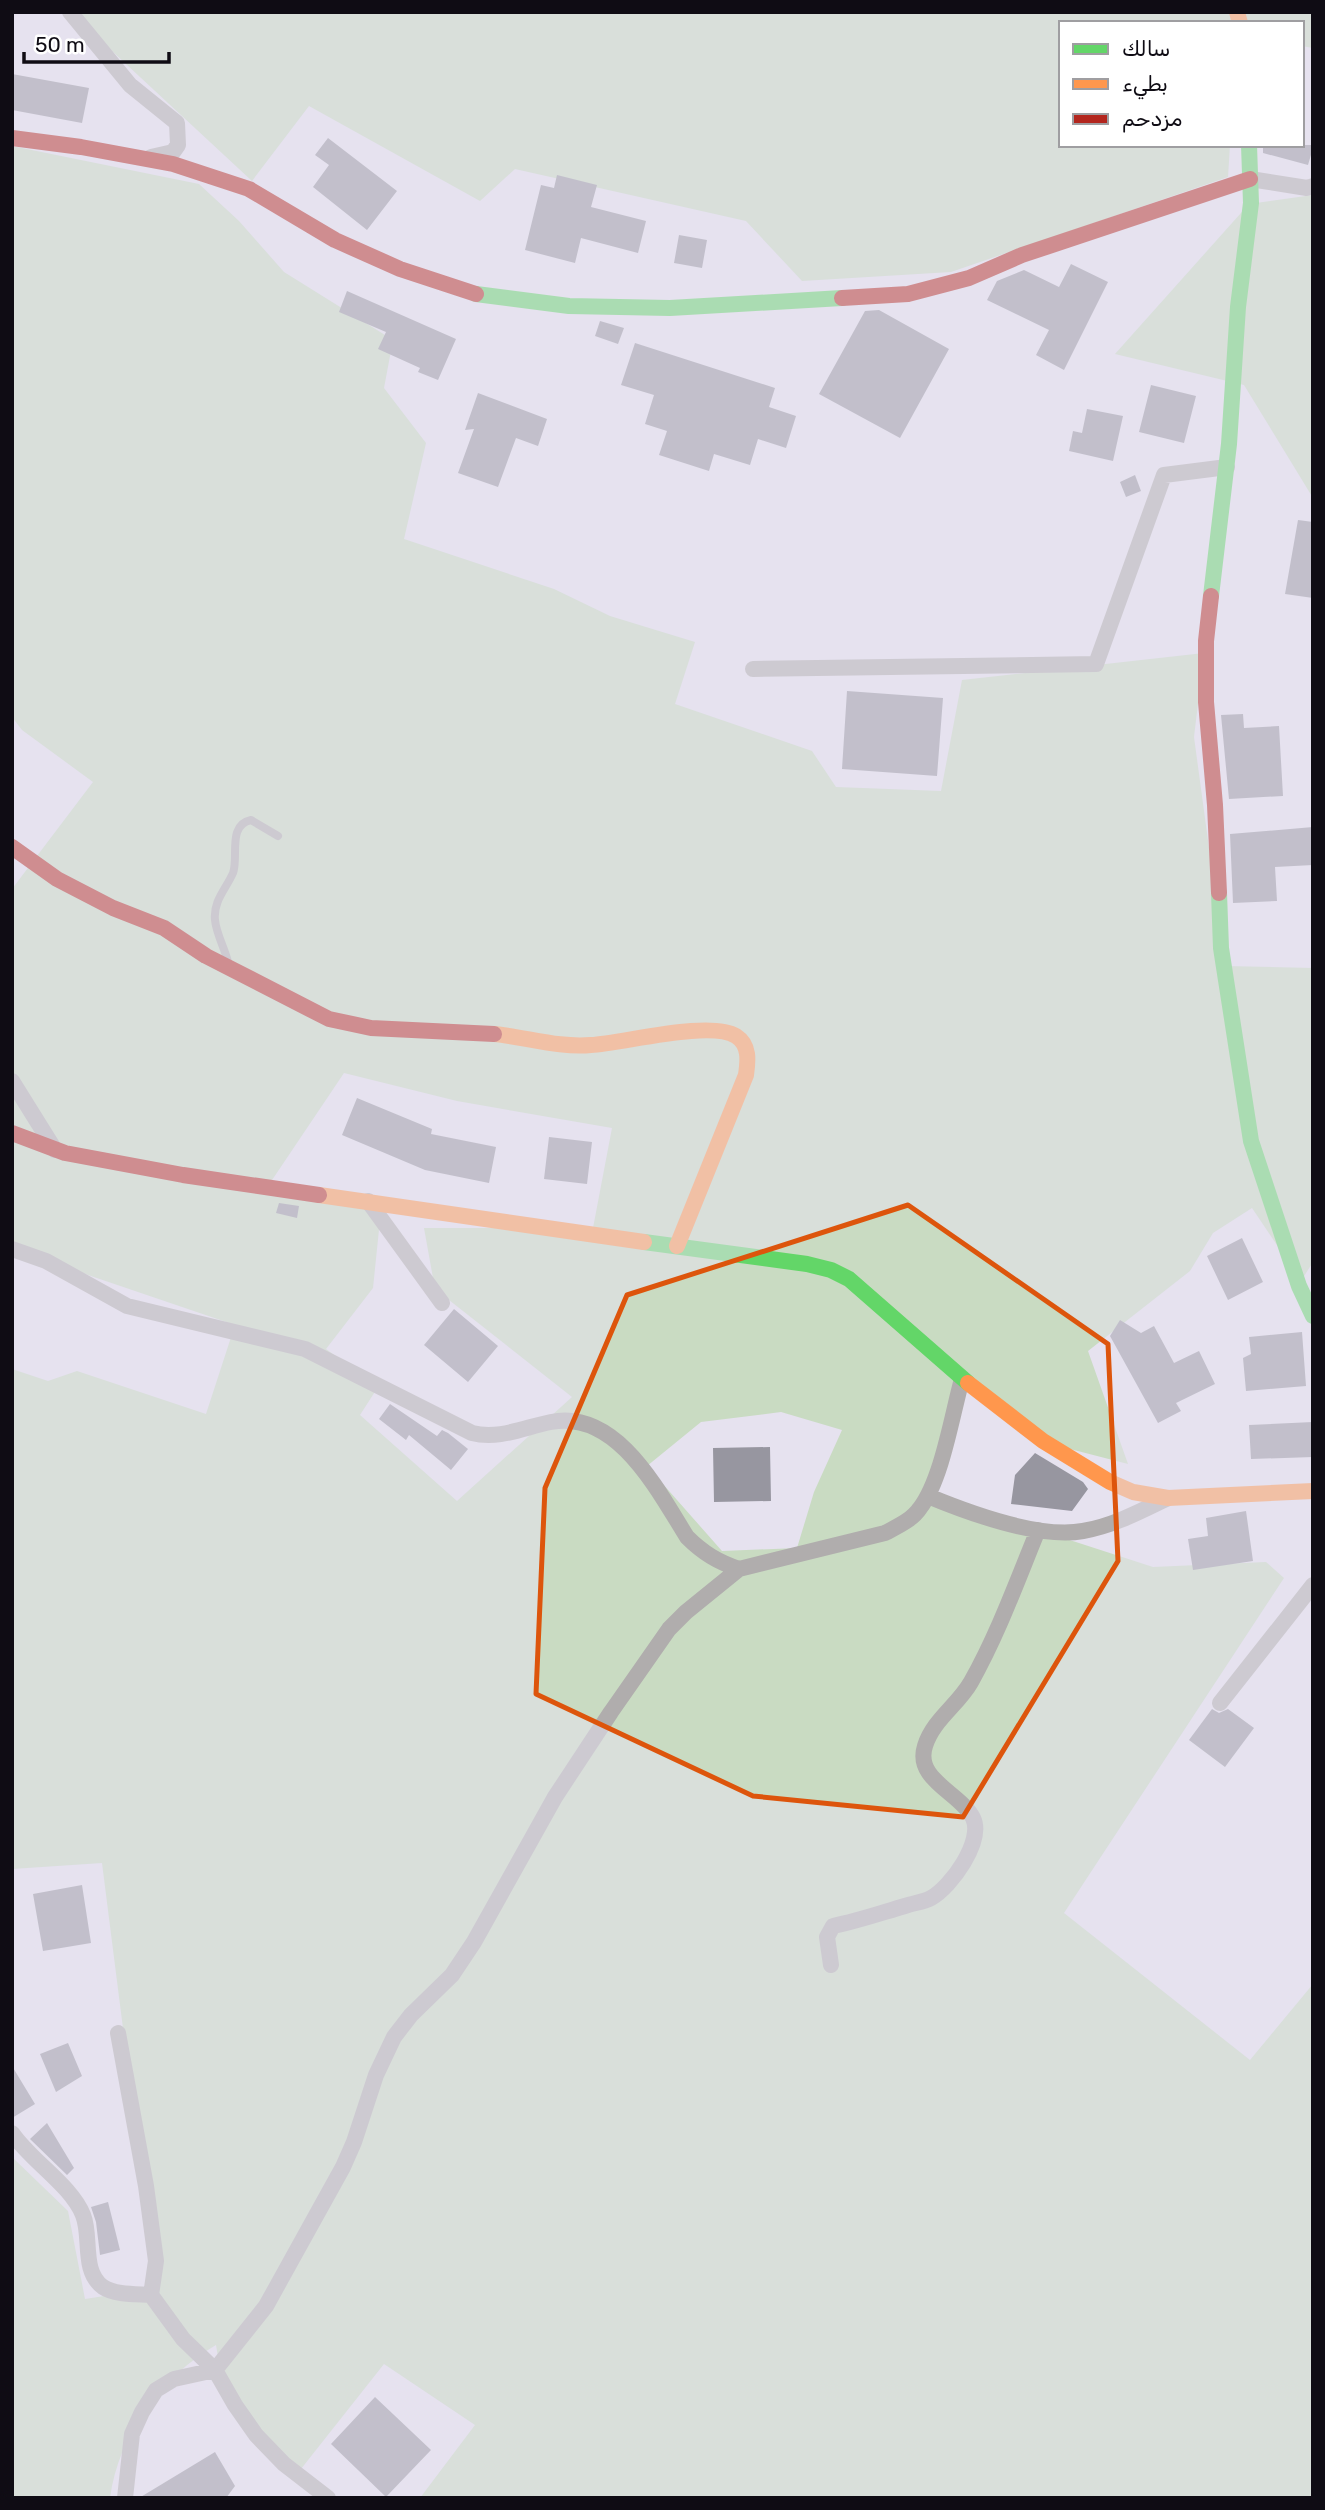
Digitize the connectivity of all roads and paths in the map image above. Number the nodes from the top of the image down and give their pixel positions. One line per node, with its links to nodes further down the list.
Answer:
1 (70, 12): 4 (street)
2 (12, 138): 4 (street)
3 (1249, 147): 5 (street)
4 (145, 159): 5 (street)
5 (1250, 179): 6 (street); 7 (street)
6 (1313, 186)
7 (1227, 467): 8 (street); 19 (street)
8 (753, 669)
9 (278, 836): 11 (lane)
10 (12, 847): 11 (street)
11 (229, 969): 16 (street)
12 (12, 1081): 14 (street)
13 (12, 1133): 14 (street)
14 (55, 1150): 15 (street)
15 (368, 1201): 16 (street); 18 (street)
16 (677, 1246): 20 (street)
17 (12, 1249): 25 (street)
18 (442, 1303)
19 (1313, 1316)
20 (962, 1379): 22 (street); 23 (street)
21 (1313, 1491): 23 (street)
22 (928, 1496): 24 (street); 25 (street)
23 (1168, 1498): 24 (street)
24 (1038, 1530): 28 (street)
25 (739, 1569): 32 (street)
26 (1313, 1585): 27 (street)
27 (1220, 1703)
28 (831, 1965)
29 (118, 2032): 31 (street)
30 (12, 2133): 31 (street)
31 (150, 2295): 32 (street)
32 (215, 2370): 33 (street); 34 (street)
33 (125, 2498)
34 (328, 2498)

